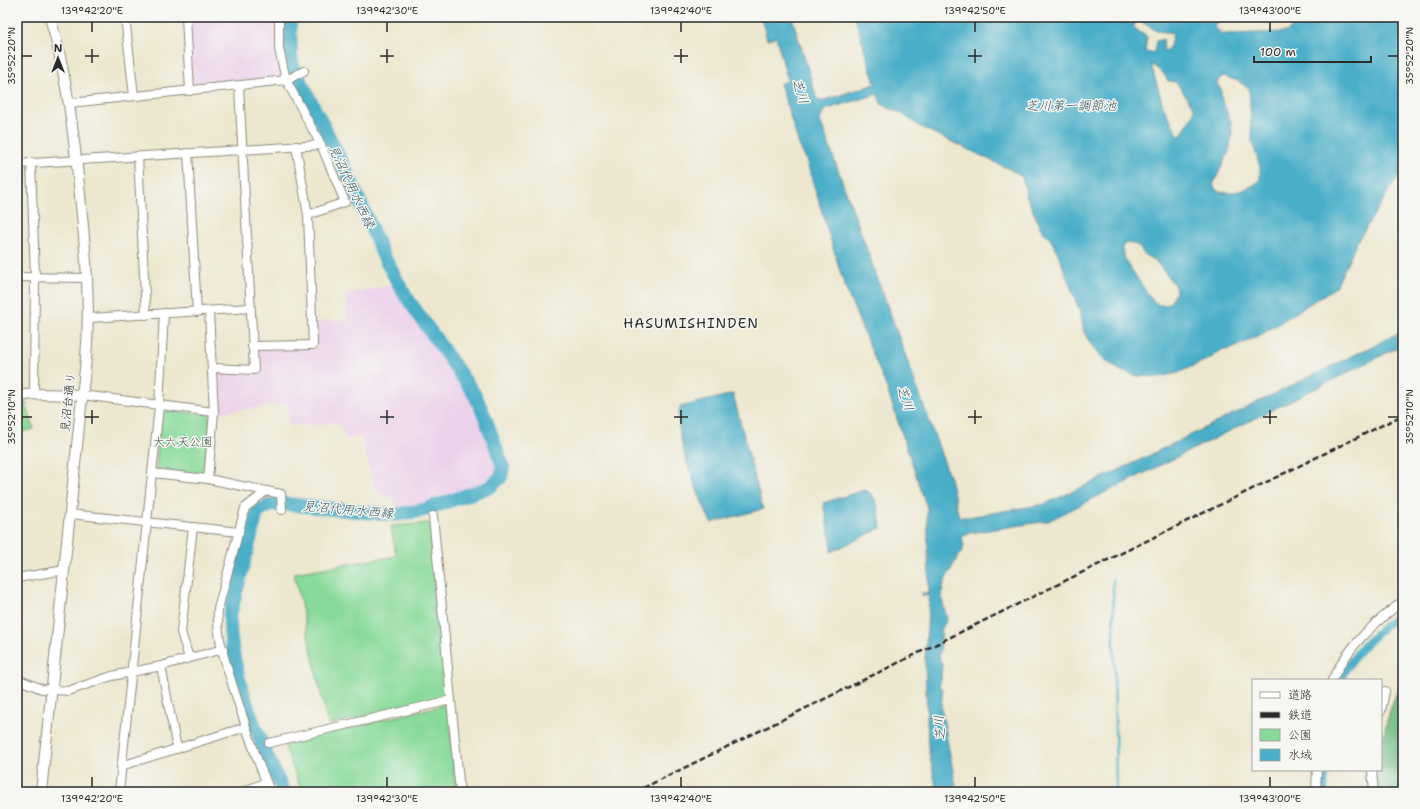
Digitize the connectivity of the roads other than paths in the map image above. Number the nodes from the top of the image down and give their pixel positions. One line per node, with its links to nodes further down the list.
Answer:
1 (50, 17): 10 (street, 見沼台通り)
2 (125, 17): 9 (street)
3 (186, 17): 8 (street)
4 (279, 17): 6 (street)
5 (304, 71): 6 (street)
6 (290, 78): 7 (street); 11 (street)
7 (239, 86): 8 (street); 13 (street)
8 (190, 91): 9 (street)
9 (134, 96): 10 (street)
10 (70, 103): 16 (street, 見沼台通り)
11 (321, 145): 12 (street); 19 (street)
12 (296, 146): 13 (street); 19 (street)
13 (242, 149): 14 (street); 23 (street)
14 (188, 152): 15 (street); 25 (street)
15 (138, 156): 16 (street); 27 (street)
16 (76, 160): 17 (street); 22 (street, 見沼台通り)
17 (31, 162): 18 (street); 21 (street)
18 (17, 164)
19 (308, 215): 29 (street)
20 (17, 277): 21 (street)
21 (36, 277): 22 (street); 31 (street)
22 (88, 278): 28 (street, 見沼台通り)
23 (250, 308): 24 (street); 29 (street)
24 (210, 311): 25 (street); 30 (street)
25 (197, 312): 26 (street)
26 (164, 313): 27 (street); 34 (street)
27 (146, 315): 28 (street)
28 (89, 318): 32 (street, 見沼台通り)
29 (252, 346): 30 (street)
30 (212, 368): 35 (street)
31 (34, 394): 32 (street); 33 (street)
32 (82, 395): 34 (street); 40 (street, 見沼台通り)
33 (17, 396)
34 (159, 406): 35 (street); 36 (street)
35 (214, 412): 37 (street)
36 (152, 473): 37 (street); 42 (street)
37 (208, 479): 38 (street)
38 (266, 491): 39 (street); 44 (street)
39 (282, 510)
40 (70, 514): 42 (street); 45 (street, 見沼台通り)
41 (433, 516): 56 (street)
42 (148, 523): 43 (street); 51 (street)
43 (192, 528): 44 (street); 49 (street)
44 (238, 532): 48 (street)
45 (64, 570): 46 (street); 54 (street, 見沼台通り)
46 (17, 578)
47 (1403, 600): 53 (street)
48 (222, 649): 49 (street); 58 (street)
49 (189, 658): 50 (street)
50 (161, 666): 51 (street); 60 (street)
51 (131, 673): 54 (street); 61 (street)
52 (17, 679): 54 (street)
53 (1332, 679)
54 (52, 690): 66 (street, 見沼台通り)
55 (1386, 691): 57 (street)
56 (451, 700): 59 (street); 69 (street)
57 (1382, 707)
58 (246, 727): 60 (street); 64 (street)
59 (269, 743)
60 (177, 748): 61 (street)
61 (121, 766): 67 (street)
62 (1317, 771): 70 (street)
63 (1372, 771): 71 (street)
64 (266, 782): 65 (street); 68 (street)
65 (247, 791)
66 (41, 792)
67 (119, 792)
68 (271, 792)
69 (460, 792)
70 (1316, 792)
71 (1374, 792)

